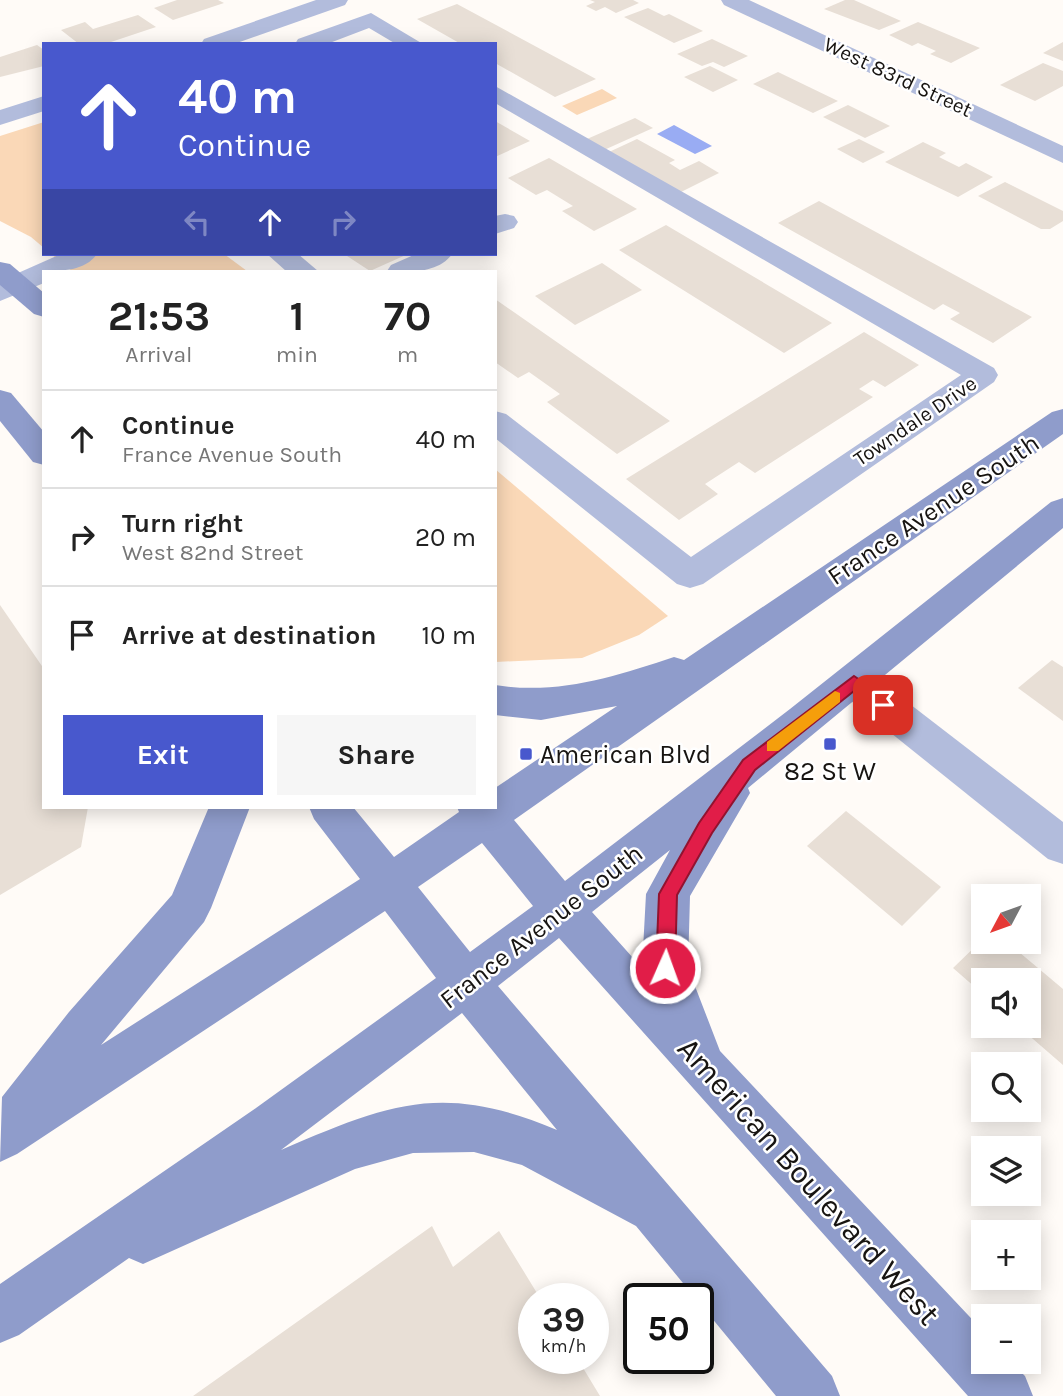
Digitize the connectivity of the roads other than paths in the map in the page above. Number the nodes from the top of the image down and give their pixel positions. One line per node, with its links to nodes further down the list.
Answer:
1 (337, 0): 3 (street)
2 (732, 0): 9 (street, West 83rd Street)
3 (218, 42)
4 (311, 42): 5 (street)
5 (409, 42)
6 (497, 94): 19 (street, Towndale Drive)
7 (42, 104): 8 (street)
8 (0, 118)
9 (1059, 148)
10 (78, 256): 15 (street)
11 (284, 256): 13 (street)
12 (434, 256): 14 (street)
13 (303, 270)
14 (403, 270)
15 (6, 282): 16 (main road)
16 (42, 307)
17 (0, 400): 21 (main road)
18 (1063, 419): 23 (main road, France Avenue South)
19 (497, 423)
20 (0, 429): 21 (main road)
21 (40, 449)
22 (1063, 510): 24 (main road, France Avenue South)
23 (713, 660): 25 (main road); 27 (main road, France Avenue South)
24 (854, 682): 26 (main road, France Avenue South); 31 (street)
25 (497, 700)
26 (749, 765): 33 (main road, France Avenue South); 35 (main road)
27 (497, 802)
28 (228, 809): 36 (main road)
29 (330, 809): 32 (main road)
30 (481, 812): 32 (main road, France Avenue South); 33 (main road, American Boulevard West)
31 (1063, 846)
32 (390, 883): 34 (main road); 36 (main road, France Avenue South)
33 (562, 908): 34 (main road, France Avenue South); 35 (main road, American Boulevard West)
34 (467, 983): 37 (main road); 38 (main road, France Avenue South)
35 (707, 1070): 41 (main road, American Boulevard West)
36 (2, 1136)
37 (657, 1212): 38 (main road); 40 (main road)
38 (62, 1275): 39 (main road, France Avenue South)
39 (0, 1316)
40 (812, 1396)
41 (1005, 1396)

